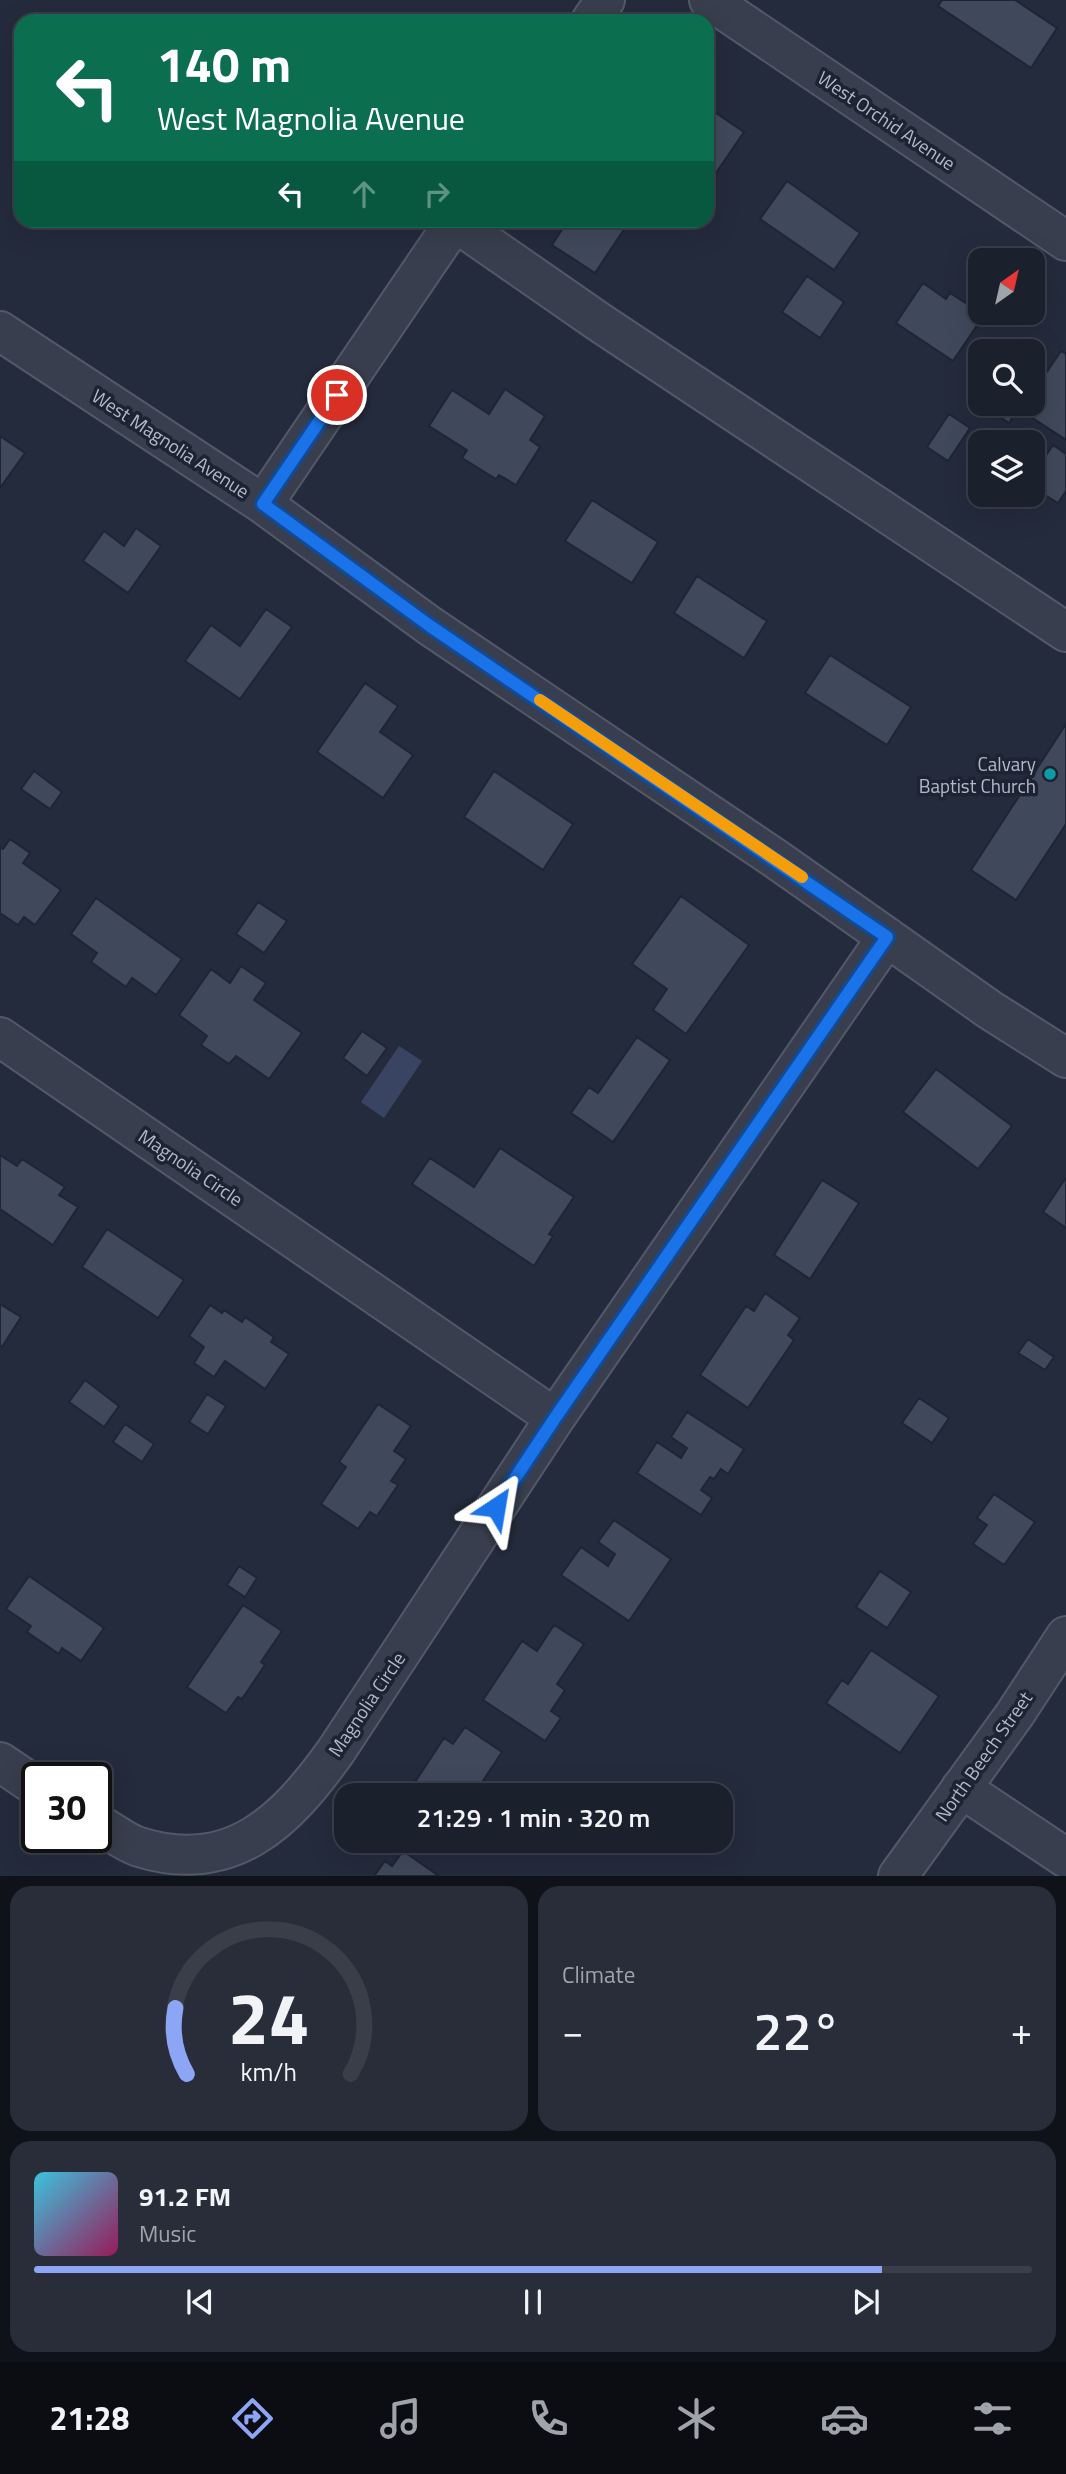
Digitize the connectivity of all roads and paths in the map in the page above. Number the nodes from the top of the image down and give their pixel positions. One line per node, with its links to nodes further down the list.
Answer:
1 (709, 0): 4 (street, West Orchid Avenue)
2 (450, 228): 6 (street)
3 (465, 228): 7 (street)
4 (1066, 241)
5 (0, 331): 6 (street, West Magnolia Avenue)
6 (263, 504): 8 (street, West Magnolia Avenue)
7 (1066, 632)
8 (887, 937): 10 (street, West Magnolia Avenue); 11 (street, Magnolia Circle)
9 (0, 1037): 11 (street, Magnolia Circle)
10 (1066, 1058)
11 (555, 1418): 16 (street, Magnolia Circle)
12 (1066, 1636): 15 (street, North Beech Street)
13 (0, 1762): 14 (street)
14 (21, 1776)
15 (961, 1788): 17 (street); 18 (street, North Beech Street)
16 (112, 1832)
17 (1066, 1858)
18 (898, 1875)

